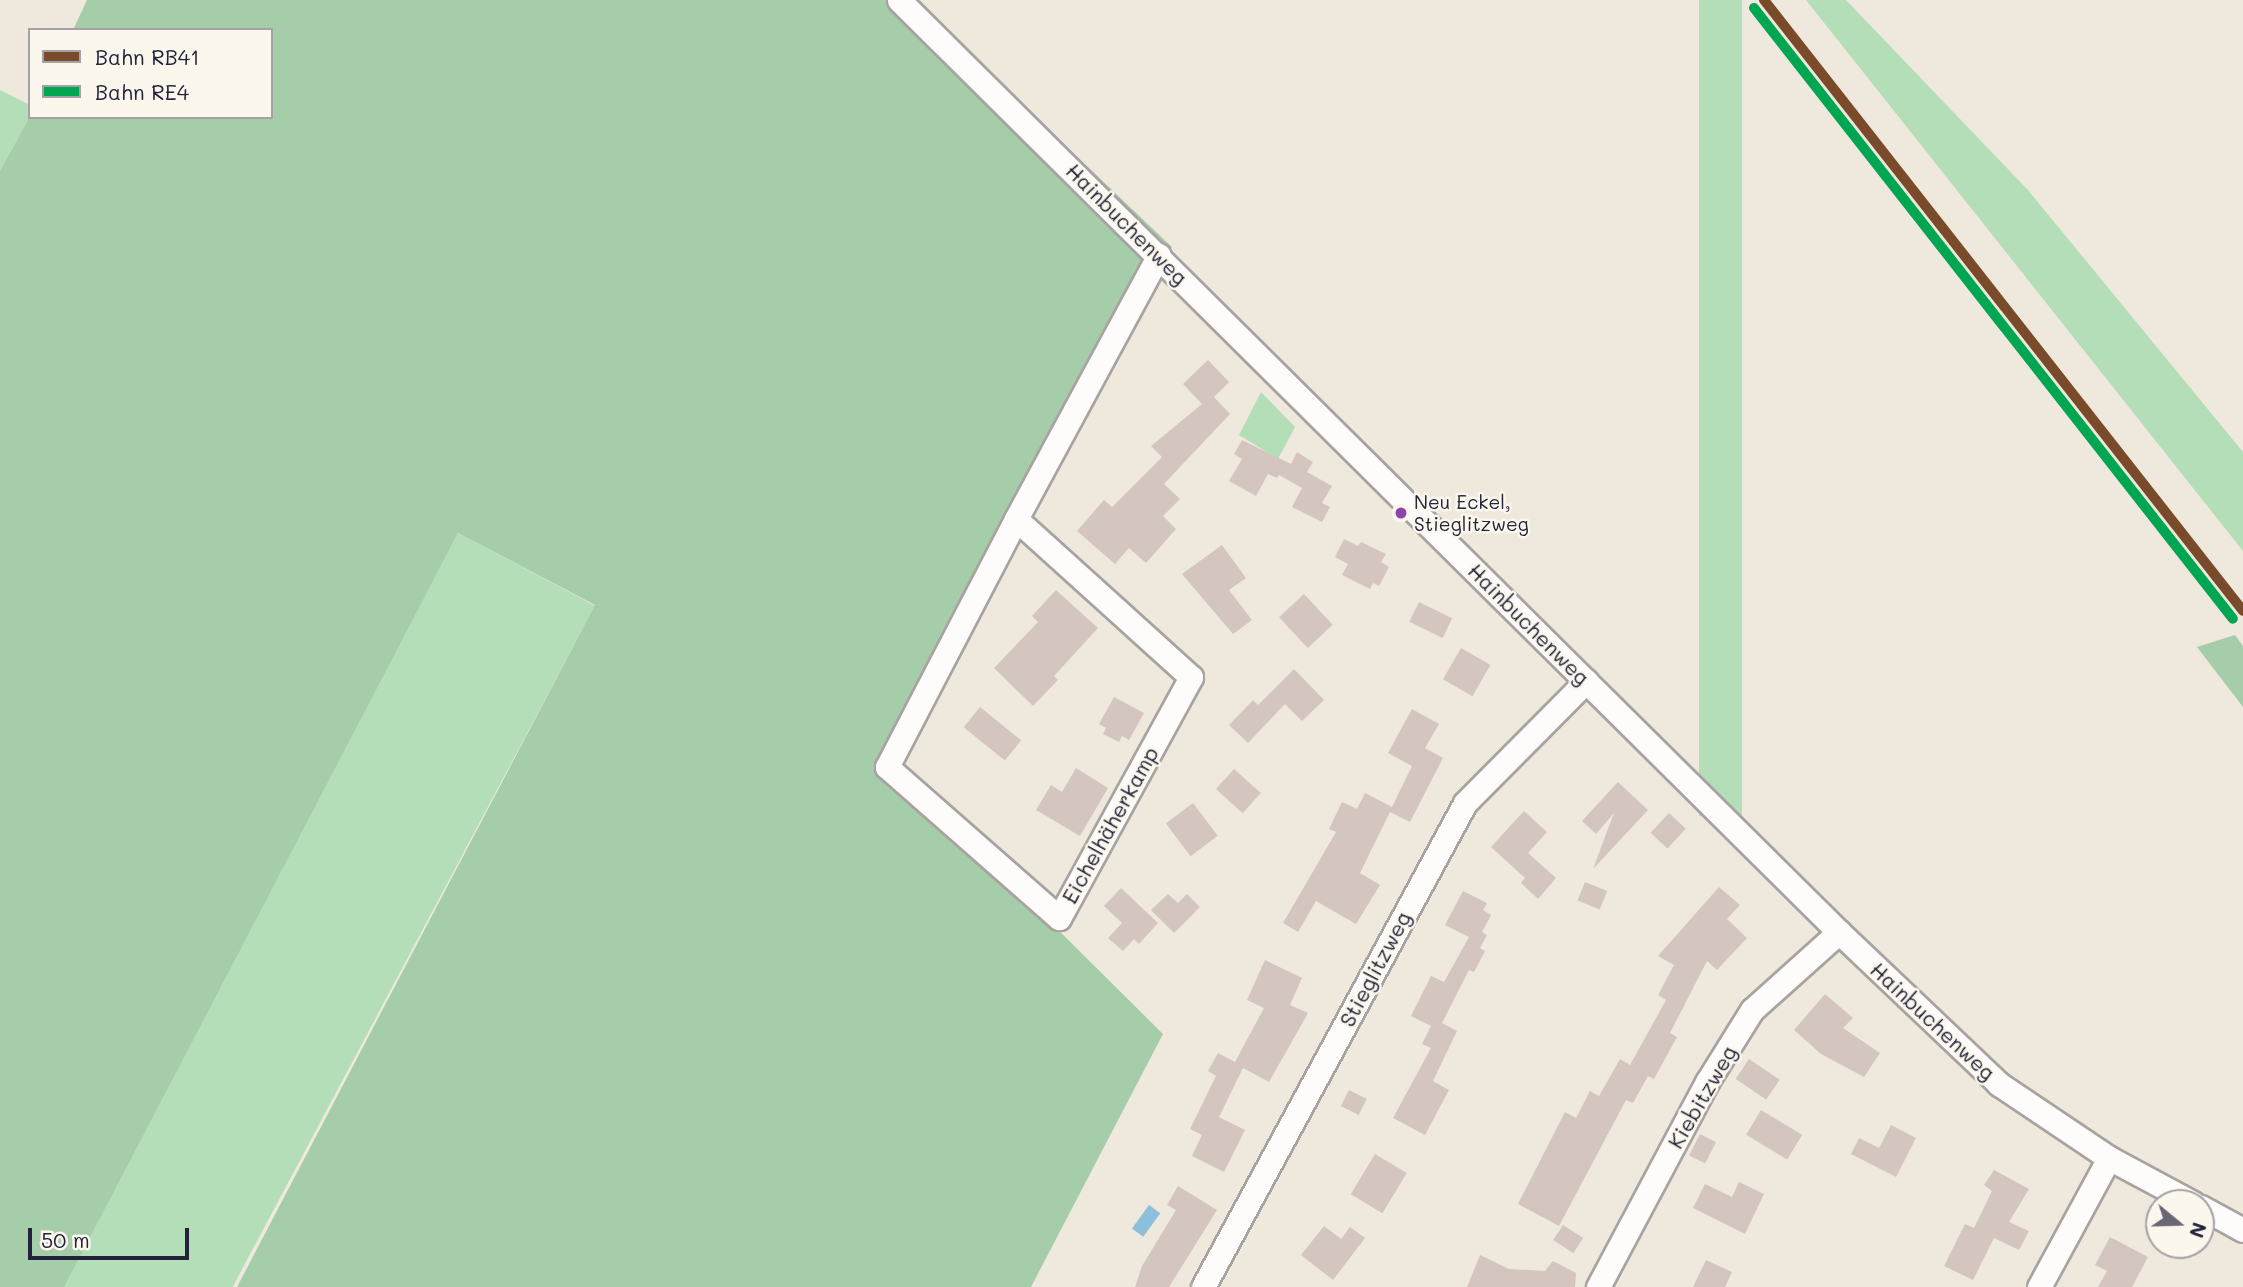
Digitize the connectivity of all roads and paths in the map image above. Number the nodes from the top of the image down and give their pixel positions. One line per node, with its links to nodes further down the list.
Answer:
1 (899, 0): 2 (street, Hainbuchenweg)
2 (1159, 255): 3 (street, Eichelhäherkamp); 4 (street, Hainbuchenweg)
3 (1016, 519): 3 (street, Eichelhäherkamp)
4 (1586, 681): 5 (street, Hainbuchenweg); 11 (street, Stieglitzweg)
5 (1839, 932): 6 (street, Hainbuchenweg); 10 (street, Kiebitzweg)
6 (2109, 1157): 7 (street, Hainbuchenweg); 12 (street)
7 (2167, 1189)
8 (2215, 1215): 9 (street)
9 (2243, 1230)
10 (1600, 1286)
11 (1203, 1287)
12 (2039, 1287)

